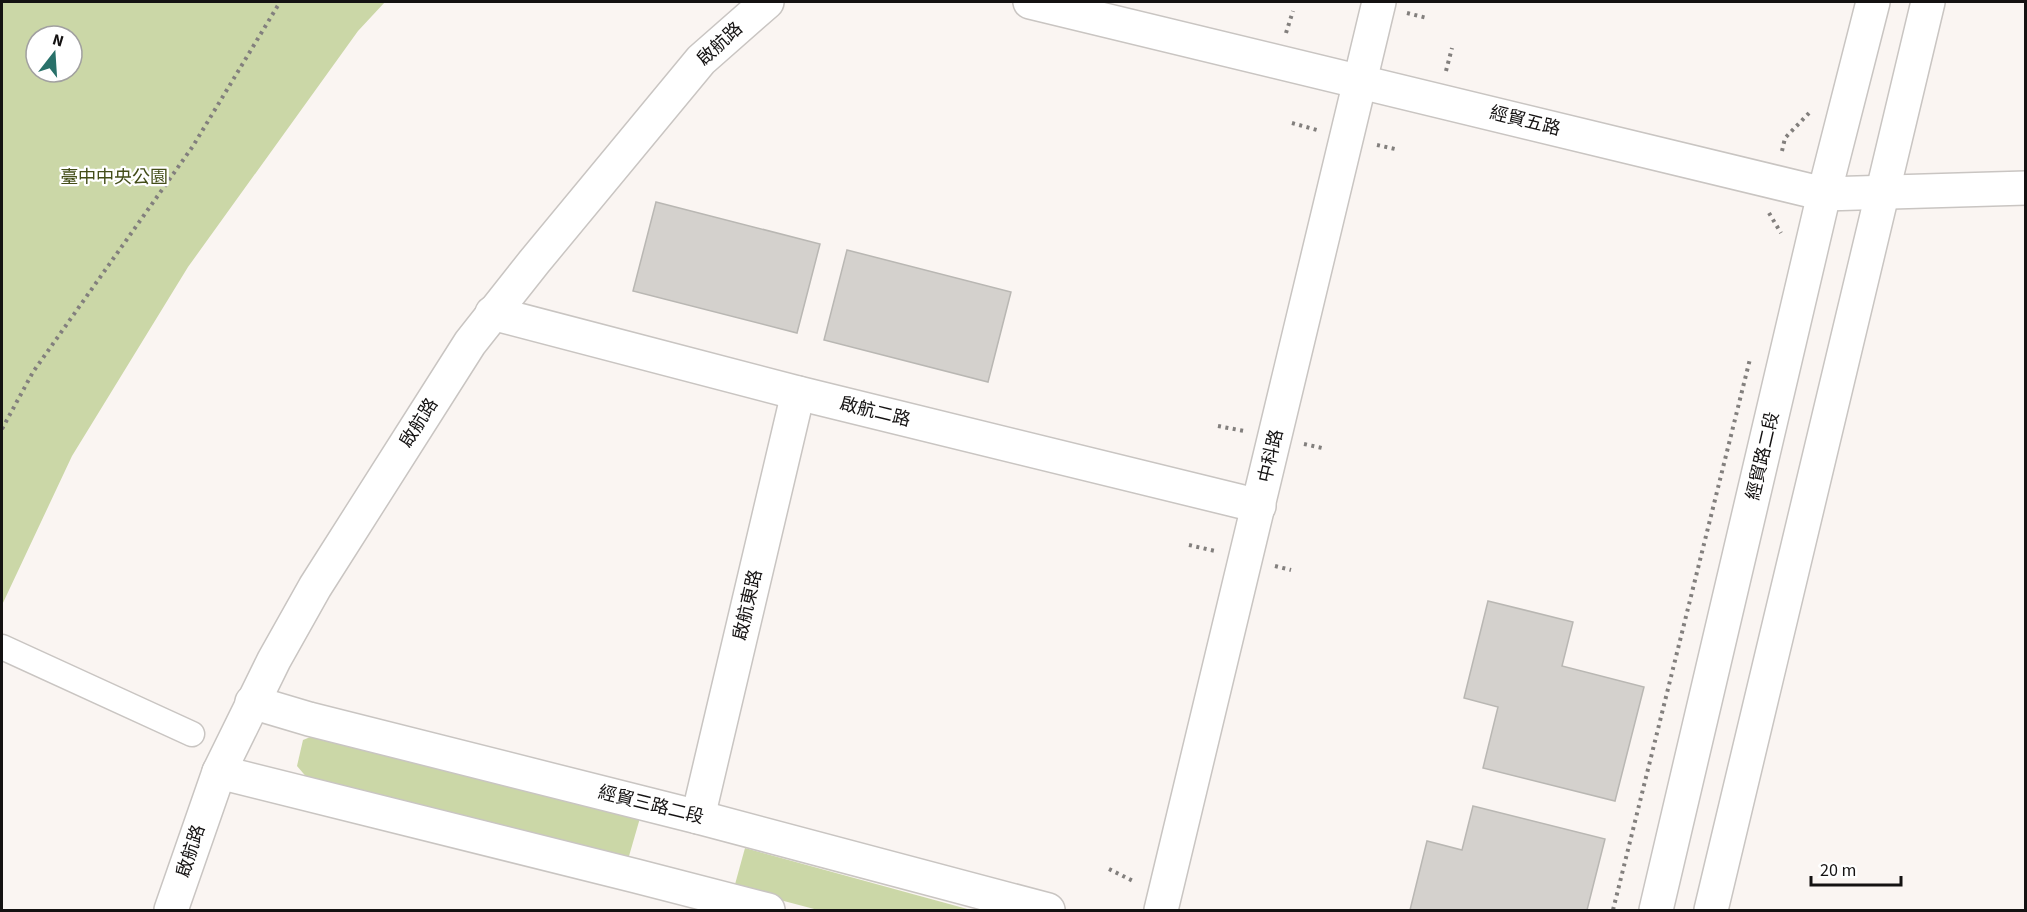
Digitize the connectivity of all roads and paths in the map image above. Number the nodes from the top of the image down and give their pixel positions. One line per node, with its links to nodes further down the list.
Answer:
1 (280, 2): 18 (path)
2 (767, 2): 15 (street, 啟航路)
3 (1030, 2): 7 (street, 經貿五路)
4 (1379, 2): 7 (street, 中科路)
5 (1873, 2): 12 (street, 經貿路二段)
6 (1928, 2): 11 (street)
7 (1361, 82): 12 (street, 經貿五路); 19 (street, 中科路)
8 (1812, 111): 9 (path)
9 (1785, 138)
10 (2025, 188): 11 (street, 經貿五路)
11 (1882, 193): 12 (street, 經貿五路); 32 (street)
12 (1824, 194): 31 (street, 經貿路二段)
13 (1768, 211): 14 (path)
14 (1778, 244)
15 (492, 313): 17 (street, 啟航二路); 21 (street, 啟航路)
16 (1753, 348): 30 (path)
17 (798, 393): 19 (street, 啟航二路); 24 (street, 啟航東路)
18 (2, 429)
19 (1259, 506): 29 (street, 中科路)
20 (2, 647): 22 (street)
21 (252, 702): 23 (street, 啟航路); 24 (street, 經貿三路二段)
22 (192, 734)
23 (219, 772): 25 (street); 26 (street, 啟航路)
24 (698, 817): 28 (street, 經貿三路二段)
25 (677, 899): 27 (street)
26 (171, 910)
27 (768, 910)
28 (1048, 910)
29 (1161, 910)
30 (1613, 910)
31 (1656, 910)
32 (1712, 910)

